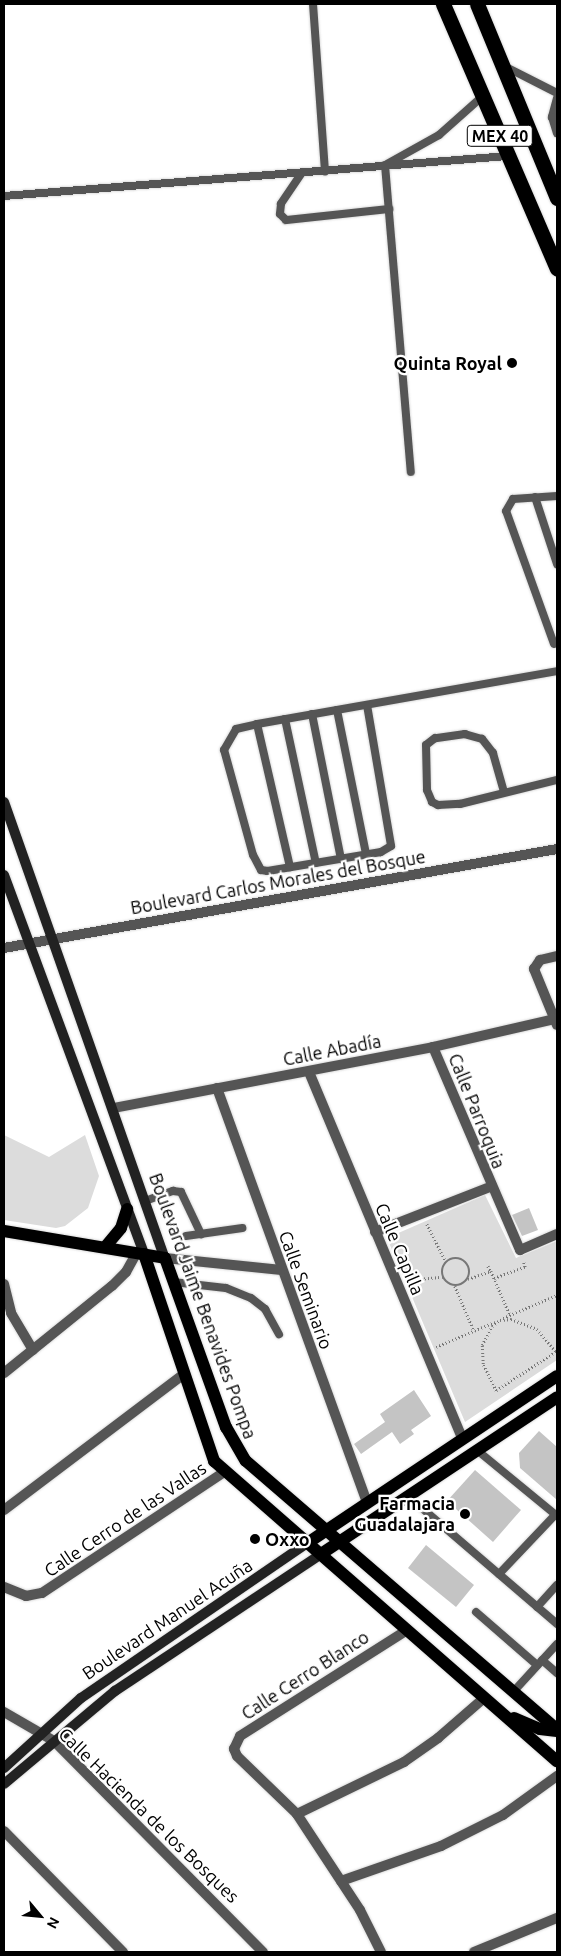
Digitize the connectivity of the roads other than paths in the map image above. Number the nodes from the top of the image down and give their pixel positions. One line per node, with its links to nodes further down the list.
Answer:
1 (313, 4): 11 (lane)
2 (443, 4): 6 (highway, MEX 40)
3 (477, 4): 4 (highway, MEX 40)
4 (504, 66): 5 (lane); 13 (highway, MEX 40)
5 (557, 93)
6 (484, 96): 9 (highway, MEX 40); 10 (lane)
7 (557, 98): 8 (lane)
8 (557, 133)
9 (508, 156): 10 (lane); 16 (highway, MEX 40)
10 (385, 164): 11 (lane); 15 (lane)
11 (325, 172): 12 (lane)
12 (301, 174): 14 (lane); 15 (lane)
13 (557, 193)
14 (4, 196)
15 (389, 210): 17 (lane)
16 (557, 269)
17 (411, 472)
18 (557, 496): 19 (lane)
19 (535, 497): 20 (lane); 21 (lane)
20 (557, 564)
21 (554, 644)
22 (557, 671): 23 (lane)
23 (367, 705): 24 (lane); 32 (lane)
24 (337, 710): 25 (lane); 32 (lane)
25 (312, 714): 26 (lane); 33 (lane)
26 (285, 719): 27 (lane); 34 (lane)
27 (257, 724): 35 (lane); 35 (lane)
28 (557, 780): 29 (lane)
29 (504, 792): 29 (lane)
30 (4, 802): 37 (street, Boulevard Jaime Benavides Pompa)
31 (557, 849): 37 (street, Boulevard Carlos Morales del Bosque)
32 (366, 854): 33 (lane)
33 (341, 859): 34 (lane)
34 (316, 863): 35 (lane)
35 (290, 867)
36 (4, 875): 38 (street)
37 (53, 937): 38 (street, Boulevard Carlos Morales del Bosque); 45 (street, Boulevard Jaime Benavides Pompa)
38 (28, 943): 39 (street, Boulevard Carlos Morales del Bosque); 48 (street)
39 (4, 948)
40 (557, 956): 41 (street)
41 (556, 1022): 42 (street, Calle Abadía)
42 (433, 1047): 43 (street, Calle Abadía); 46 (street, Calle Parroquia)
43 (309, 1072): 44 (street, Calle Abadía); 51 (street, Calle Capilla)
44 (217, 1088): 45 (street, Calle Abadía); 58 (street, Calle Seminario)
45 (114, 1108): 47 (street, Boulevard Jaime Benavides Pompa)
46 (490, 1187): 51 (street); 53 (street, Calle Parroquia)
47 (145, 1201): 52 (lane); 57 (street, Boulevard Jaime Benavides Pompa)
48 (127, 1209): 55 (main road); 56 (street)
49 (242, 1228): 52 (lane)
50 (4, 1231): 55 (main road)
51 (375, 1232): 67 (street, Calle Capilla)
52 (201, 1234): 54 (lane)
53 (557, 1234)
54 (186, 1236)
55 (106, 1246): 56 (main road)
56 (140, 1253): 57 (main road); 62 (street); 64 (main road)
57 (165, 1258): 58 (street); 59 (main road, Boulevard Jaime Benavides Pompa)
58 (281, 1270): 71 (street, Calle Seminario)
59 (174, 1282): 61 (lane); 74 (main road, Boulevard Jaime Benavides Pompa)
60 (4, 1284): 62 (street)
61 (279, 1334)
62 (33, 1350): 63 (street)
63 (4, 1373)
64 (184, 1374): 69 (main road); 72 (street)
65 (556, 1380): 67 (main road, Boulevard Manuel Acuña)
66 (557, 1398): 68 (main road, Boulevard Manuel Acuña)
67 (462, 1438): 71 (main road, Boulevard Manuel Acuña)
68 (478, 1451): 70 (main road, Boulevard Manuel Acuña); 73 (lane)
69 (224, 1472): 75 (main road); 80 (street, Calle Cerro de las Vallas)
70 (410, 1497): 76 (main road, Boulevard Manuel Acuña); 78 (lane)
71 (367, 1502): 74 (main road, Boulevard Manuel Acuña)
72 (4, 1510)
73 (556, 1515): 78 (lane)
74 (328, 1531): 75 (main road, Boulevard Manuel Acuña); 76 (main road, Boulevard Jaime Benavides Pompa)
75 (309, 1542): 77 (main road); 93 (street, Boulevard Manuel Acuña)
76 (342, 1542): 77 (main road, Boulevard Manuel Acuña); 88 (main road, Boulevard Jaime Benavides Pompa)
77 (321, 1554): 84 (main road); 94 (street, Boulevard Manuel Acuña)
78 (498, 1574): 81 (lane)
79 (557, 1585): 81 (lane)
80 (4, 1587)
81 (537, 1607): 83 (lane)
82 (476, 1612): 86 (lane)
83 (557, 1624)
84 (407, 1630): 89 (main road); 99 (street, Calle Cerro Blanco)
85 (557, 1644): 86 (lane)
86 (539, 1662): 87 (lane); 88 (lane)
87 (557, 1673)
88 (514, 1691): 92 (main road, Boulevard Jaime Benavides Pompa)
89 (484, 1698): 90 (main road); 99 (street)
90 (498, 1710): 92 (main road); 95 (main road)
91 (4, 1712): 93 (street, Calle Hacienda de los Bosques)
92 (557, 1730)
93 (40, 1734): 94 (street, Calle Hacienda de los Bosques); 96 (street, Boulevard Manuel Acuña)
94 (54, 1741): 98 (street, Boulevard Manuel Acuña); 104 (street, Calle Hacienda de los Bosques)
95 (557, 1761)
96 (4, 1768)
97 (557, 1776): 101 (street)
98 (4, 1784)
99 (297, 1814): 101 (street)
100 (4, 1831): 103 (street)
101 (340, 1881): 105 (street)
102 (557, 1918): 106 (street)
103 (123, 1952)
104 (263, 1952)
105 (381, 1952)
106 (474, 1952)

